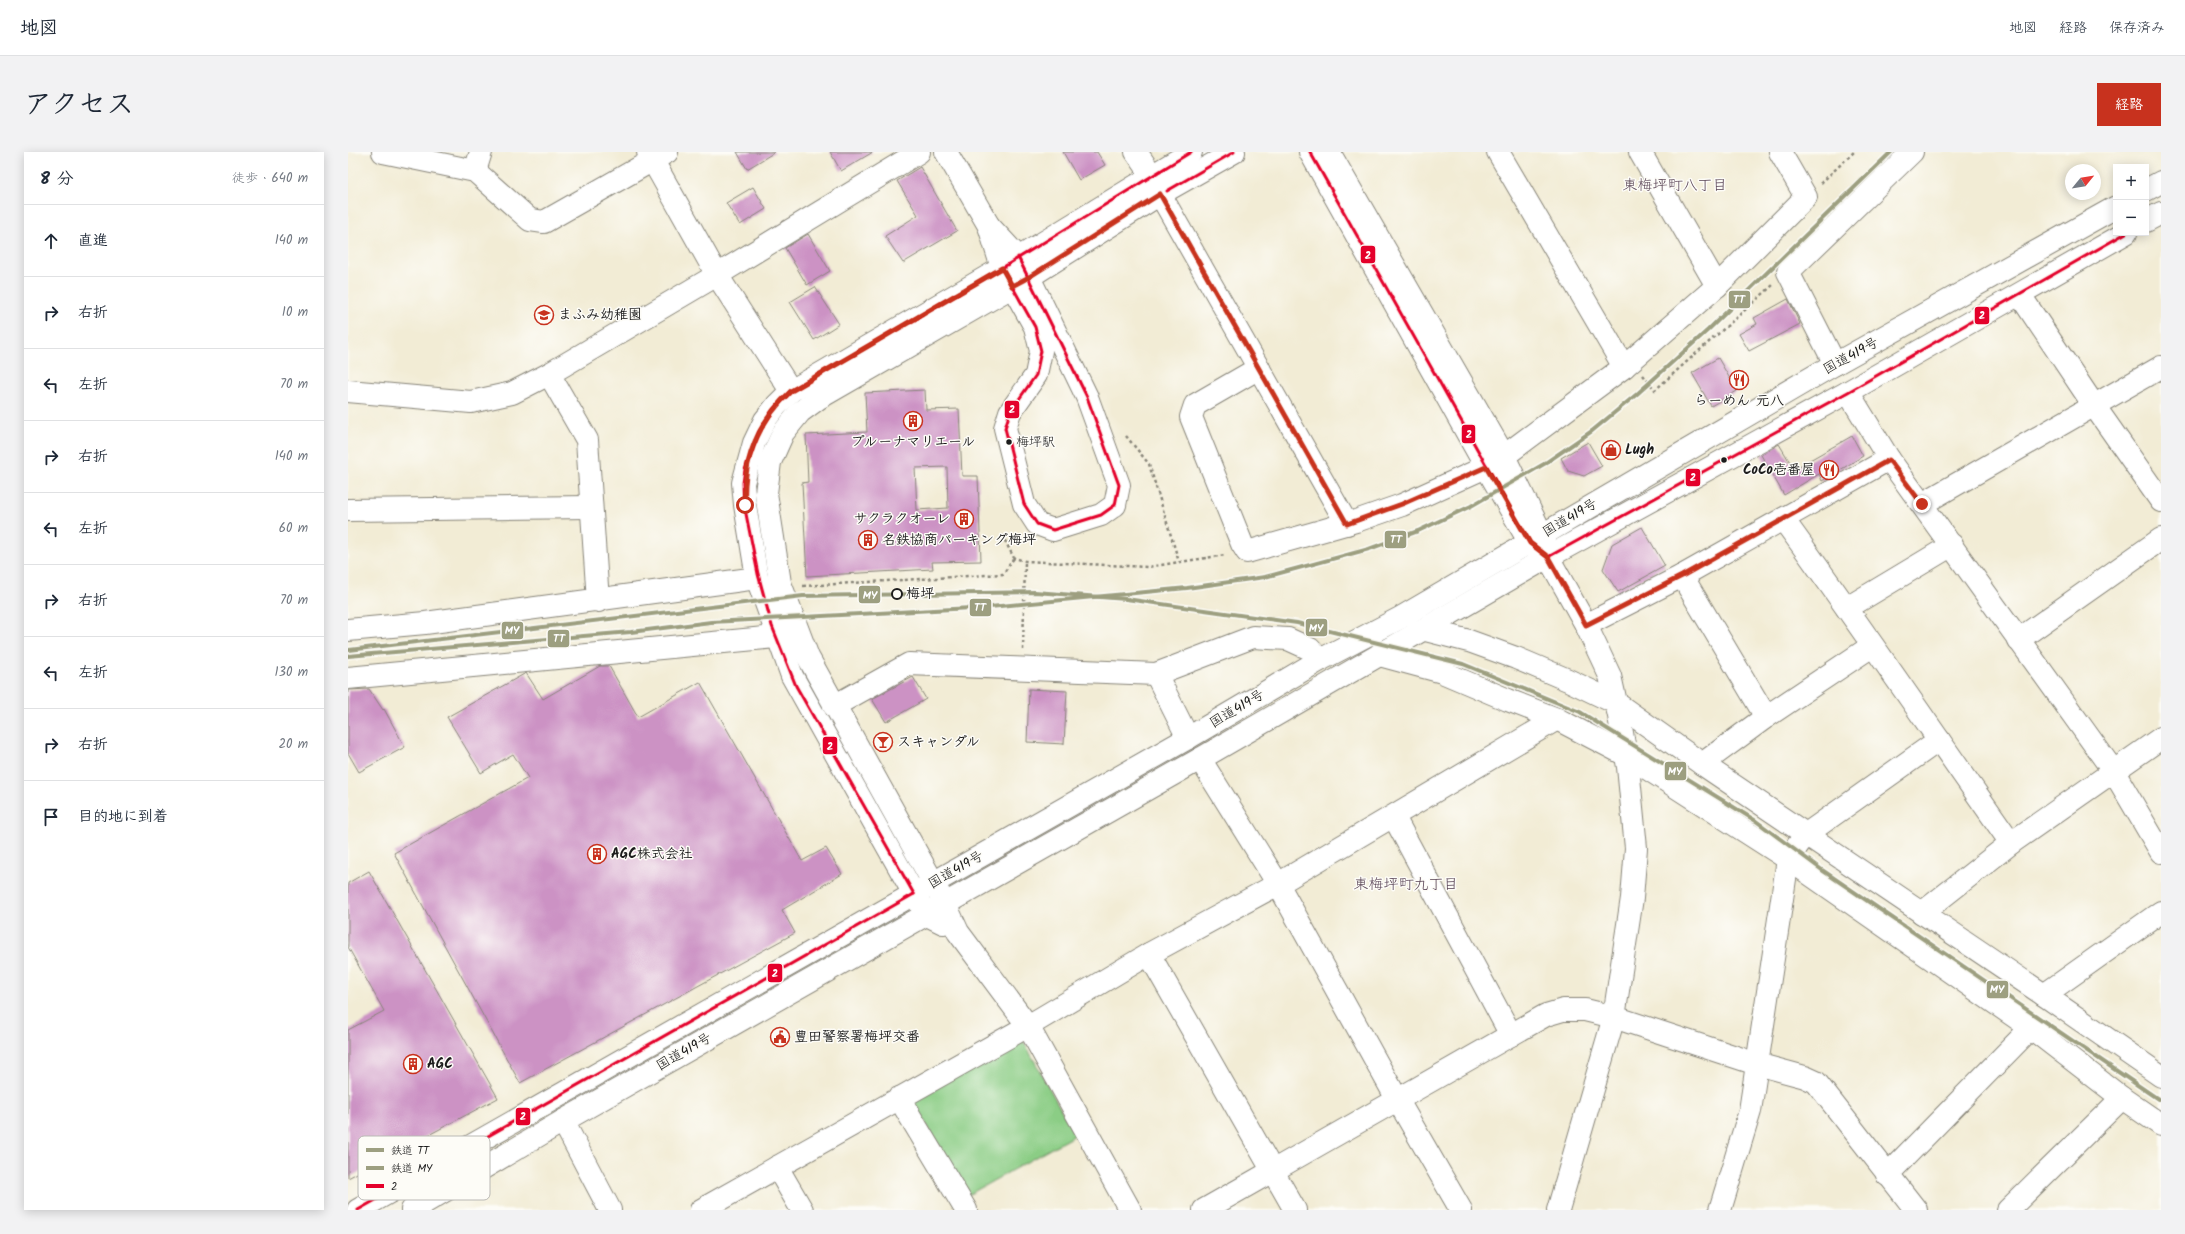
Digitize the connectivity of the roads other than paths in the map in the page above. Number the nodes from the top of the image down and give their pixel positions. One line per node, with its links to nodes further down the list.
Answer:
1 (383, 152): 14 (main road)
2 (919, 152): 23 (main road)
3 (946, 152): 22 (main road)
4 (1136, 152): 16 (main road)
5 (1192, 152): 16 (main road)
6 (1234, 152): 16 (main road)
7 (1310, 152): 37 (main road)
8 (1329, 152): 35 (main road)
9 (1498, 152): 28 (main road)
10 (1640, 152): 24 (main road)
11 (1780, 152): 24 (main road)
12 (1912, 152): 26 (main road)
13 (656, 155): 14 (main road); 23 (main road)
14 (478, 162)
15 (2161, 182): 17 (main road)
16 (1156, 185): 22 (main road); 29 (main road)
17 (2149, 188)
18 (2113, 209): 26 (main road, 国道419号)
19 (2161, 213): 20 (main road)
20 (2149, 220)
21 (2121, 236): 25 (main road, 国道419号)
22 (1015, 272): 22 (main road); 32 (main road); 63 (main road)
23 (717, 275): 30 (main road); 32 (main road)
24 (1717, 286): 28 (main road)
25 (2020, 295): 33 (main road, 国道419号); 34 (main road)
26 (1835, 364): 44 (main road, 国道419号)
27 (2161, 366): 34 (main road)
28 (1624, 367): 35 (main road)
29 (1259, 368): 43 (main road); 43 (main road)
30 (549, 374): 31 (main road); 40 (main road)
31 (348, 391)
32 (791, 391): 49 (main road)
33 (1848, 392): 36 (main road); 47 (main road, 国道419号)
34 (2093, 404): 38 (main road); 39 (main road)
35 (1504, 456): 44 (main road)
36 (1889, 460): 39 (main road); 42 (main road)
37 (1486, 467): 43 (main road); 44 (main road)
38 (2161, 501)
39 (1922, 504): 46 (main road)
40 (592, 507): 41 (main road); 50 (main road)
41 (348, 510)
42 (1782, 518): 48 (main road); 51 (main road)
43 (1347, 524)
44 (1536, 539): 47 (main road); 59 (main road, 国道419号)
45 (2161, 539): 56 (main road)
46 (1952, 545): 51 (main road); 56 (main road)
47 (1548, 557): 52 (main road); 54 (main road, 国道419号)
48 (1682, 576): 52 (main road); 64 (main road)
49 (757, 578): 50 (main road); 55 (main road)
50 (598, 601): 53 (main road)
51 (1848, 608): 57 (main road)
52 (1586, 625): 62 (main road)
53 (348, 630)
54 (1426, 630): 58 (main road, 国道419号); 62 (main road)
55 (776, 637): 61 (main road); 80 (main road)
56 (2018, 640): 72 (main road)
57 (1872, 646): 64 (main road); 68 (main road)
58 (1379, 655): 65 (main road); 70 (main road, 国道419号)
59 (1320, 660): 60 (main road); 66 (main road, 国道419号)
60 (1156, 674): 63 (main road); 66 (main road)
61 (348, 678)
62 (1616, 703): 69 (main road); 71 (main road)
63 (834, 706): 78 (main road)
64 (1766, 717): 71 (main road)
65 (1557, 719): 69 (main road); 73 (main road)
66 (1188, 738): 78 (main road, 国道419号)
67 (2161, 738): 72 (main road)
68 (1939, 740): 74 (main road); 75 (main road)
69 (1626, 755): 77 (main road); 86 (main road)
70 (1200, 759): 79 (main road); 81 (main road, 国道419号)
71 (1702, 764): 74 (main road)
72 (2114, 772): 75 (main road); 76 (main road)
73 (1394, 816): 79 (main road); 89 (main road)
74 (1805, 834): 77 (main road); 83 (main road)
75 (2011, 843): 83 (main road)
76 (2161, 852)
77 (1788, 859): 88 (main road); 90 (main road)
78 (933, 883): 80 (main road, 国道419号); 81 (main road)
79 (1278, 884): 84 (main road); 94 (main road)
80 (914, 894): 81 (main road); 97 (main road, 国道419号)
81 (936, 910): 87 (main road); 95 (main road, 国道419号)
82 (2161, 912): 85 (main road)
83 (1922, 913): 85 (main road)
84 (1149, 954): 87 (main road); 100 (main road)
85 (2044, 995): 91 (main road)
86 (1614, 1018): 89 (main road); 90 (main road); 114 (main road)
87 (1028, 1026): 92 (main road); 110 (main road)
88 (2031, 1028): 93 (main road); 101 (main road)
89 (1511, 1035): 94 (main road)
90 (1757, 1064): 101 (main road); 115 (main road)
91 (2161, 1076)
92 (899, 1098): 99 (main road); 109 (main road)
93 (2122, 1098): 96 (main road); 117 (main road)
94 (1397, 1099): 100 (main road); 113 (main road)
95 (563, 1121): 98 (main road, 国道419号); 106 (main road)
96 (2161, 1125)
97 (488, 1136)
98 (490, 1164)
99 (778, 1167): 107 (main road); 108 (main road)
100 (1272, 1171): 111 (main road); 112 (main road)
101 (1887, 1175): 116 (main road)
102 (376, 1200): 104 (main road, 国道419号)
103 (429, 1200): 105 (main road, 国道419号)
104 (358, 1210)
105 (412, 1210)
106 (610, 1210)
107 (700, 1210)
108 (802, 1210)
109 (966, 1210)
110 (1130, 1210)
111 (1204, 1210)
112 (1295, 1210)
113 (1461, 1210)
114 (1558, 1210)
115 (1720, 1210)
116 (1916, 1210)
117 (2008, 1210)

